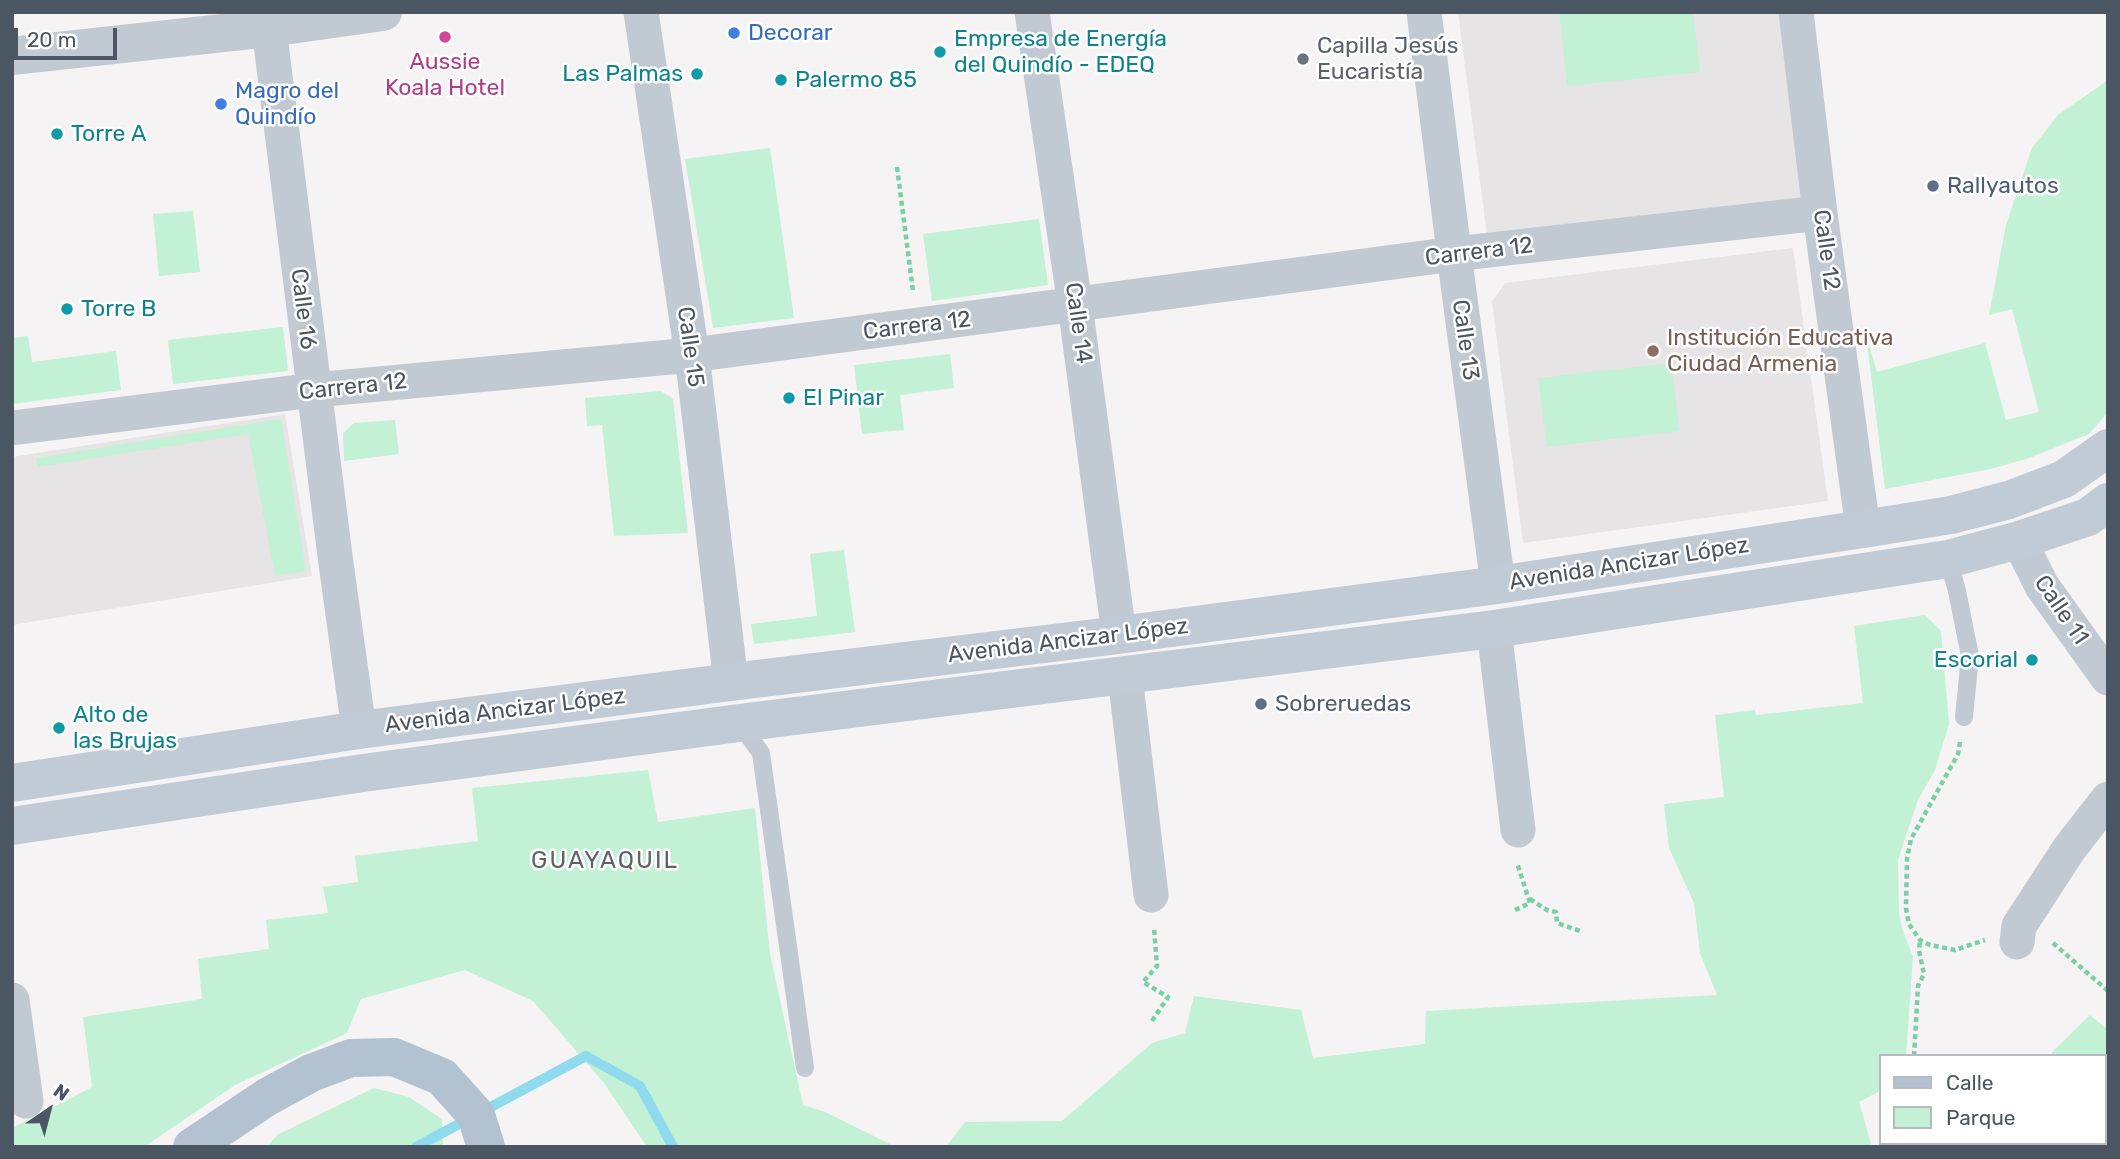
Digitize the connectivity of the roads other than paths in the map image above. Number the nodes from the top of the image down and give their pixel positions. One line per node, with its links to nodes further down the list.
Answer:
1 (383, 12): 6 (street)
2 (642, 12): 11 (street, Calle 15)
3 (1031, 12): 10 (street, Calle 14)
4 (1424, 12): 9 (street, Calle 13)
5 (1796, 12): 8 (street, Calle 12)
6 (268, 20): 7 (street); 12 (street, Calle 16)
7 (12, 56)
8 (1821, 214): 9 (street, Carrera 12); 16 (street, Calle 12)
9 (1454, 254): 10 (street, Carrera 12); 19 (street, Calle 13)
10 (1075, 305): 11 (street, Carrera 12); 21 (street, Calle 14)
11 (692, 355): 12 (street, Carrera 12); 24 (street, Calle 15)
12 (314, 390): 13 (street, Carrera 12); 27 (street, Calle 16)
13 (12, 428)
14 (2108, 447): 16 (main road, Avenida Ancizar López)
15 (2108, 502): 17 (main road, Avenida Ancizar López)
16 (1863, 529): 19 (main road, Avenida Ancizar López)
17 (2019, 540): 18 (main road, Avenida Ancizar López); 23 (street, Calle 11)
18 (1948, 559): 20 (main road, Avenida Ancizar López); 25 (lane)
19 (1499, 584): 21 (main road, Avenida Ancizar López)
20 (1494, 629): 22 (main road, Avenida Ancizar López); 31 (street)
21 (1119, 635): 24 (main road, Avenida Ancizar López)
22 (1125, 676): 26 (main road, Avenida Ancizar López); 32 (street)
23 (2108, 678)
24 (731, 682): 27 (main road, Avenida Ancizar López)
25 (1964, 717)
26 (739, 723): 30 (main road, Avenida Ancizar López); 35 (lane)
27 (359, 730): 28 (main road, Avenida Ancizar López)
28 (12, 783)
29 (2108, 799): 33 (street)
30 (12, 826)
31 (1518, 831)
32 (1151, 895)
33 (2018, 934)
34 (12, 1000): 36 (street)
35 (806, 1068)
36 (26, 1101)
37 (192, 1147): 38 (main road)
38 (486, 1147)

